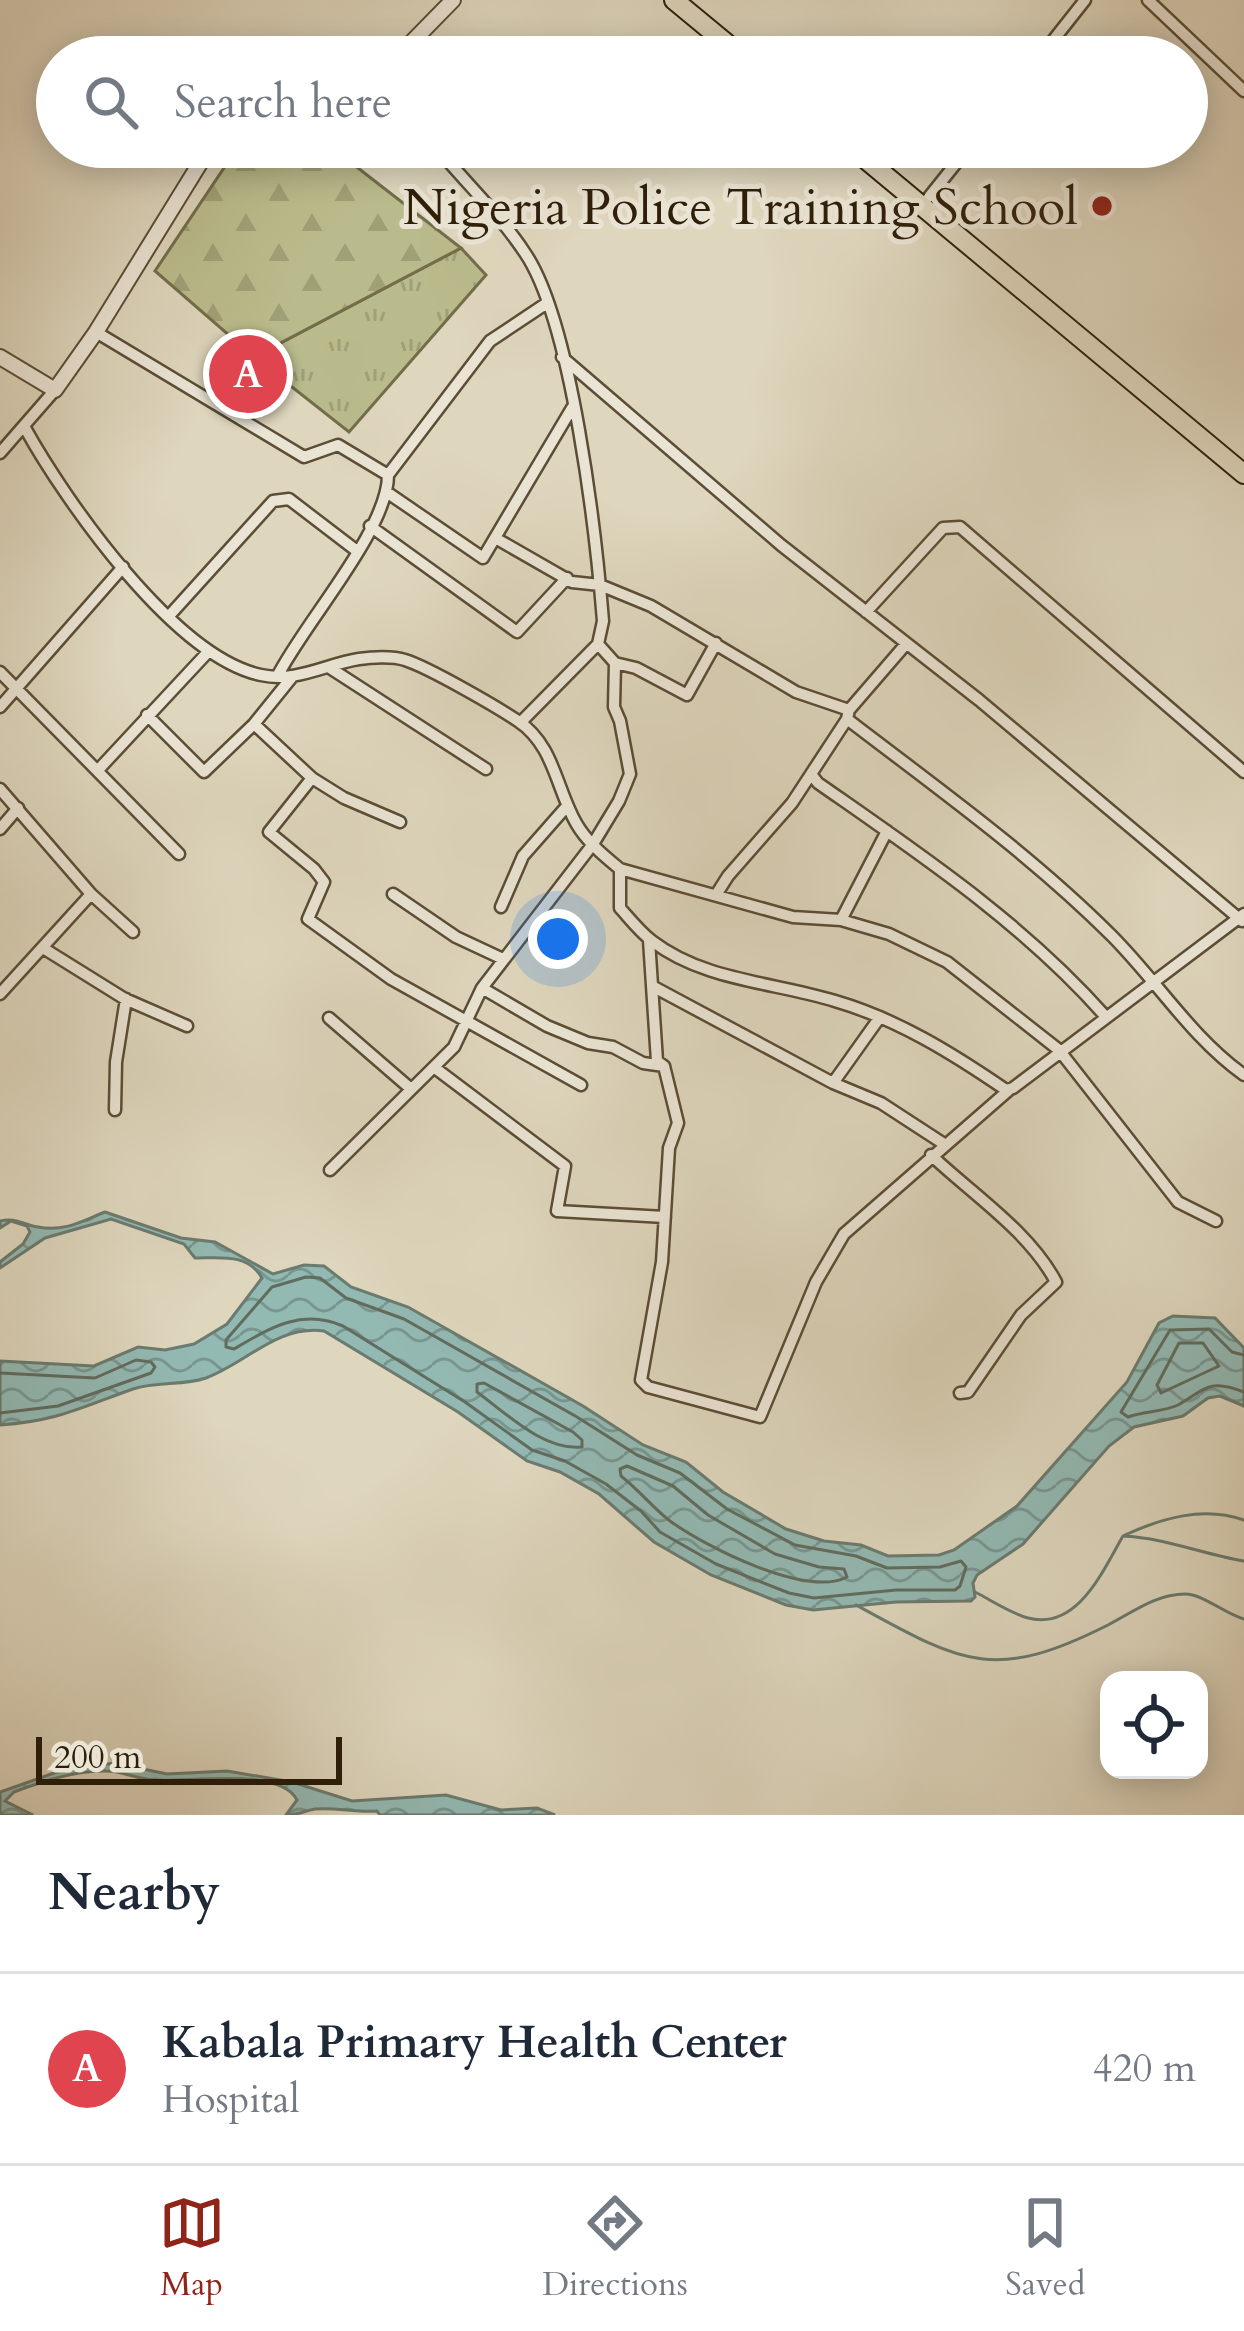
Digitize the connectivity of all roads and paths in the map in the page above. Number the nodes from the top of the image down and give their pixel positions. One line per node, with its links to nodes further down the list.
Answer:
1 (453, 0): 6 (street)
2 (674, 0): 7 (main road)
3 (694, 0): 8 (main road)
4 (1085, 0): 9 (street)
5 (1148, 0): 10 (street)
6 (418, 36)
7 (718, 36)
8 (736, 36)
9 (1057, 36)
10 (1186, 36)
11 (1208, 57): 12 (street)
12 (1244, 91)
13 (197, 168): 21 (street)
14 (454, 168): 20 (street)
15 (878, 168): 19 (main road)
16 (894, 168): 18 (main road)
17 (952, 168): 18 (street)
18 (929, 197): 19 (main road)
19 (1003, 266): 28 (main road); 29 (main road)
20 (548, 303): 23 (street); 30 (street)
21 (96, 332): 24 (street); 30 (street)
22 (0, 357): 24 (street)
23 (562, 357): 25 (street); 38 (street)
24 (55, 390): 26 (street)
25 (572, 408): 33 (street); 37 (street)
26 (25, 428): 27 (street); 35 (street)
27 (1, 450)
28 (1244, 458)
29 (1244, 474)
30 (388, 475): 31 (street)
31 (388, 493): 32 (street); 33 (street)
32 (370, 526): 34 (street); 36 (street)
33 (497, 539): 36 (street)
34 (357, 550): 39 (street); 48 (street)
35 (123, 568): 39 (street); 49 (street)
36 (567, 578): 37 (street)
37 (600, 585): 40 (street); 41 (street)
38 (866, 612): 42 (street); 57 (street)
39 (169, 616): 43 (street)
40 (716, 643): 44 (street); 52 (street)
41 (598, 644): 44 (street); 53 (street)
42 (906, 644): 52 (street); 73 (street)
43 (208, 652): 48 (street); 51 (street)
44 (616, 663): 66 (street)
45 (329, 668): 47 (street); 53 (street); 56 (street)
46 (0, 672): 49 (street)
47 (292, 676): 48 (street); 54 (street)
48 (277, 677)
49 (19, 688): 50 (street); 55 (street)
50 (0, 707)
51 (147, 715): 54 (street); 55 (street)
52 (848, 715): 58 (street); 79 (street)
53 (521, 722): 61 (street)
54 (254, 724): 59 (street)
55 (99, 770): 67 (street)
56 (485, 770)
57 (1244, 772)
58 (812, 774): 65 (street); 71 (street)
59 (312, 778): 63 (street); 87 (street)
60 (0, 789): 62 (street)
61 (567, 806): 66 (street); 72 (street)
62 (17, 808): 64 (street); 69 (street)
63 (400, 822)
64 (0, 829)
65 (887, 831): 74 (street); 85 (street)
66 (593, 844): 68 (street); 78 (street)
67 (179, 854)
68 (620, 869): 71 (street); 76 (street)
69 (92, 894): 75 (street); 77 (street)
70 (393, 895): 78 (street)
71 (716, 896): 74 (street)
72 (501, 908)
73 (1242, 918): 79 (street)
74 (841, 920): 89 (street)
75 (133, 932)
76 (650, 940): 80 (street); 84 (street)
77 (43, 948): 82 (street); 83 (street)
78 (503, 959): 81 (street)
79 (1152, 983): 85 (street); 92 (street)
80 (652, 986): 90 (street); 93 (street)
81 (482, 988): 87 (street); 90 (street)
82 (0, 994)
83 (126, 999): 88 (street); 97 (street)
84 (880, 1017): 93 (street); 96 (street)
85 (1106, 1017): 89 (street)
86 (329, 1018): 95 (street)
87 (464, 1022): 91 (street); 94 (street)
88 (187, 1027)
89 (1059, 1050): 96 (street); 102 (street)
90 (664, 1066): 101 (street)
91 (435, 1068): 95 (street); 101 (street)
92 (1244, 1075)
93 (833, 1083): 98 (street)
94 (581, 1085)
95 (411, 1089): 100 (street)
96 (1009, 1090): 98 (street)
97 (115, 1110)
98 (944, 1144): 99 (street)
99 (931, 1155): 101 (street); 103 (street)
100 (330, 1170)
101 (665, 1217)
102 (1216, 1221)
103 (960, 1393)

